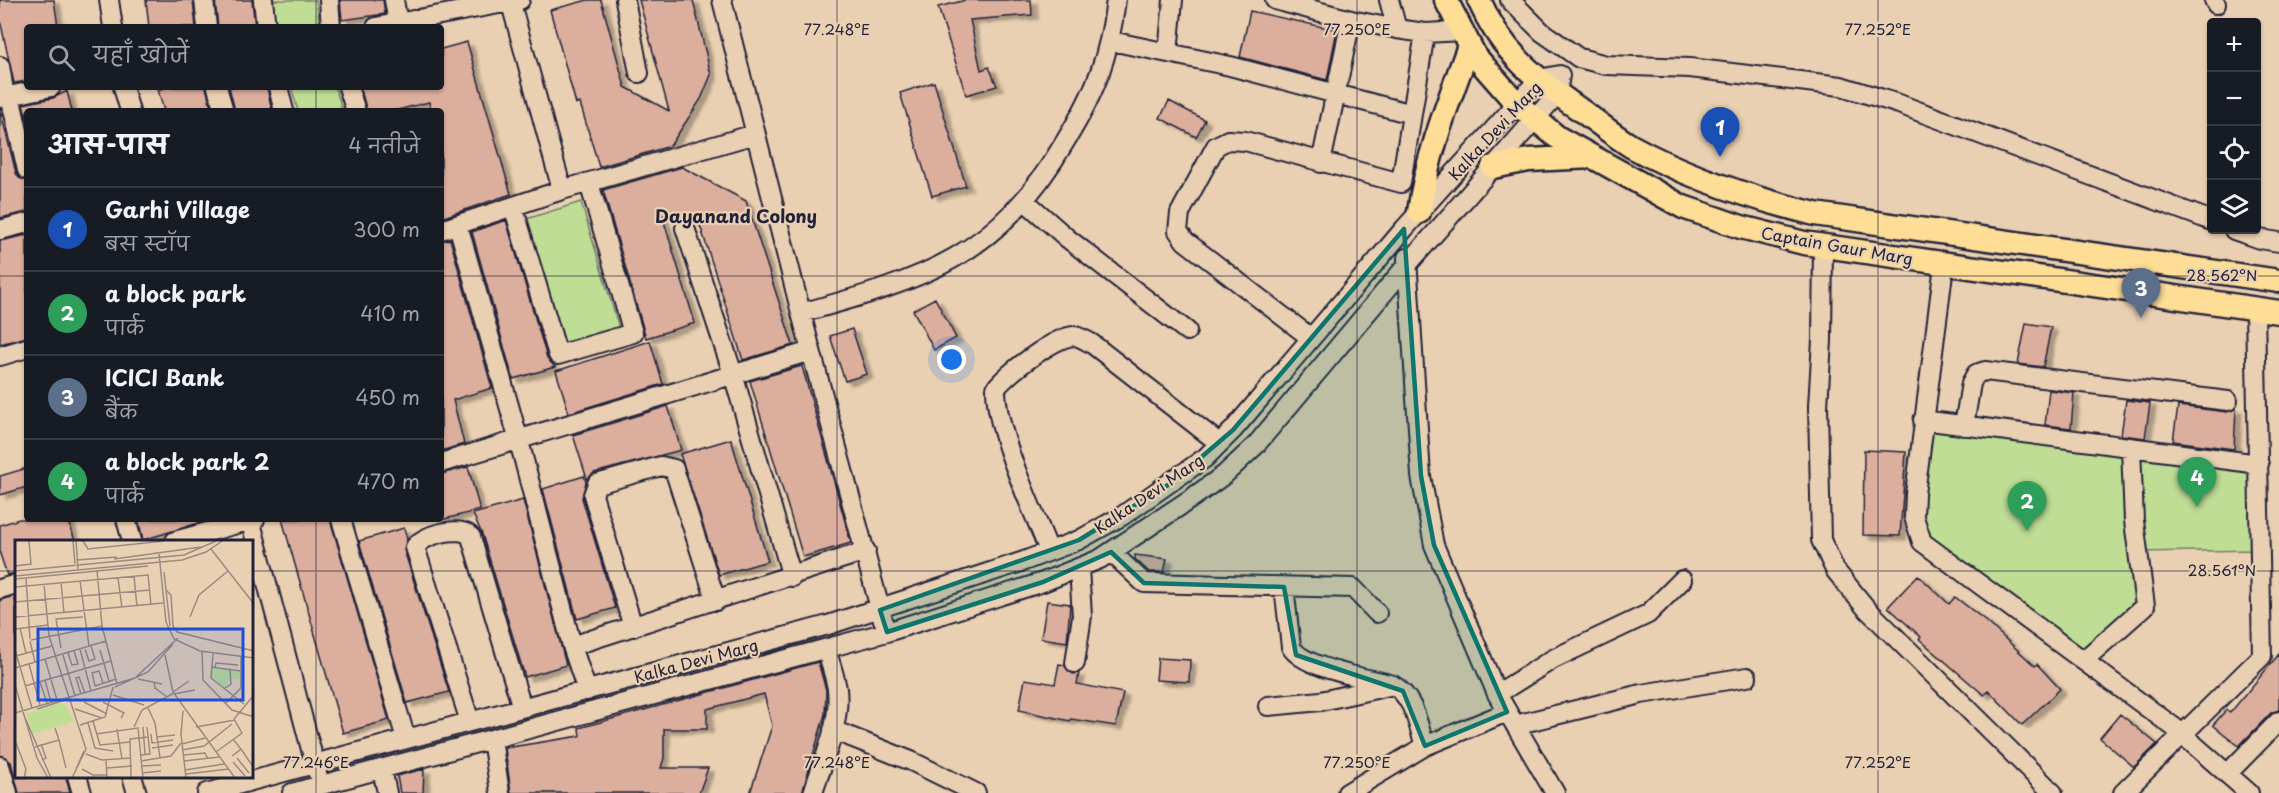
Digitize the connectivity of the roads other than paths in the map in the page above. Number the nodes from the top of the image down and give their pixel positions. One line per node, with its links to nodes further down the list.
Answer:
1 (109, 0): 18 (street)
2 (204, 0): 19 (street)
3 (263, 0): 20 (street)
4 (329, 0): 21 (street)
5 (394, 0): 17 (street)
6 (625, 0): 30 (street)
7 (722, 0): 47 (street)
8 (1116, 0): 26 (street)
9 (1173, 0): 27 (street)
10 (1275, 0): 16 (street)
11 (1389, 0): 23 (street)
12 (1446, 0): 25 (main road, Captain Gaur Marg)
13 (1479, 0): 31 (main road, Captain Gaur Marg)
14 (1510, 0): 28 (street)
15 (514, 1): 17 (street); 55 (street)
16 (1351, 20): 23 (street); 39 (street)
17 (398, 23): 22 (street)
18 (113, 24)
19 (207, 24)
20 (266, 24)
21 (331, 24)
22 (392, 24)
23 (1397, 29): 24 (street)
24 (1425, 33): 25 (street); 45 (street)
25 (1465, 38): 40 (main road, Captain Gaur Marg); 54 (main road)
26 (1111, 41): 27 (street); 56 (street)
27 (1168, 53): 39 (street)
28 (1579, 58): 31 (street); 58 (street)
29 (0, 66): 38 (street)
30 (639, 73)
31 (1552, 83): 40 (street, Kalka Devi Marg); 46 (street, Kalka Devi Marg); 69 (main road, Captain Gaur Marg)
32 (24, 87): 38 (street)
33 (30, 90): 38 (street)
34 (124, 90): 41 (street)
35 (218, 90): 42 (street)
36 (279, 90): 43 (street)
37 (349, 90): 44 (street)
38 (3, 94): 49 (street)
39 (1336, 94): 45 (street); 50 (street)
40 (1516, 104): 46 (main road, Captain Gaur Marg); 59 (street, Kalka Devi Marg)
41 (129, 108)
42 (223, 108)
43 (283, 108)
44 (355, 108)
45 (1412, 114): 53 (street)
46 (1533, 120): 48 (main road, Captain Gaur Marg); 51 (street, Kalka Devi Marg)
47 (755, 134): 52 (street); 72 (street)
48 (1593, 157): 51 (main road); 66 (main road, Captain Gaur Marg)
49 (24, 160)
50 (1321, 163): 53 (street); 74 (street)
51 (1493, 167): 67 (street, Kalka Devi Marg)
52 (589, 183): 55 (street); 57 (street)
53 (1401, 183): 54 (street)
54 (1422, 189): 59 (main road)
55 (562, 190): 57 (street)
56 (1025, 201): 72 (street); 73 (street)
57 (513, 206): 61 (street)
58 (2207, 220)
59 (1412, 221): 67 (street); 74 (street, Kalka Devi Marg)
60 (24, 224): 63 (street)
61 (450, 227): 82 (street)
62 (685, 228): 78 (street)
63 (0, 230)
64 (2246, 234): 65 (street)
65 (2279, 242)
66 (1823, 246): 68 (main road, Captain Gaur Marg); 144 (street)
67 (1408, 264): 95 (street, Kalka Devi Marg); 114 (street)
68 (1944, 265): 70 (main road, Captain Gaur Marg); 80 (street)
69 (2279, 281)
70 (2255, 310): 71 (main road, Captain Gaur Marg); 86 (street)
71 (2279, 312)
72 (801, 313): 76 (street)
73 (1187, 331)
74 (1311, 338): 83 (street, Kalka Devi Marg)
75 (24, 349): 77 (street)
76 (811, 351): 78 (street); 93 (street)
77 (0, 356)
78 (733, 374): 82 (street); 97 (street)
79 (2228, 401): 81 (street)
80 (1923, 420): 81 (street); 109 (street)
81 (1964, 426): 84 (street)
82 (519, 441): 85 (street); 107 (street)
83 (1219, 443): 94 (street, Kalka Devi Marg); 94 (street)
84 (2132, 448): 86 (street); 109 (street)
85 (444, 463)
86 (2259, 464): 121 (street)
87 (127, 522): 91 (street)
88 (242, 522): 92 (street)
89 (253, 522): 125 (street)
90 (342, 522): 122 (street)
91 (132, 540)
92 (178, 540)
93 (866, 551): 97 (street); 103 (street)
94 (1049, 551): 103 (street, Kalka Devi Marg)
95 (1111, 552): 96 (street, Kalka Devi Marg); 100 (street)
96 (1079, 568): 106 (street, Kalka Devi Marg); 110 (street)
97 (792, 577): 102 (street)
98 (1682, 580): 114 (street)
99 (15, 584): 101 (street)
100 (1284, 587): 104 (street); 112 (street)
101 (0, 589)
102 (716, 601): 105 (street); 105 (street)
103 (880, 610): 106 (street); 113 (street, Kalka Devi Marg)
104 (1377, 614)
105 (633, 627): 107 (street)
106 (887, 632): 108 (street, Kalka Devi Marg)
107 (572, 646): 113 (street)
108 (826, 649): 120 (street); 123 (street, Kalka Devi Marg)
109 (2084, 660): 121 (street)
110 (1075, 663)
111 (1747, 677): 117 (street)
112 (1393, 685): 115 (street); 124 (street)
113 (587, 691): 116 (street, Kalka Devi Marg)
114 (1497, 694): 117 (street)
115 (1268, 706)
116 (522, 708): 119 (street, Kalka Devi Marg); 119 (street)
117 (1511, 719): 124 (street); 143 (street)
118 (2279, 721): 128 (street)
119 (470, 722): 122 (street, Kalka Devi Marg)
120 (833, 730): 140 (street); 141 (street)
121 (2182, 735): 128 (street); 145 (street)
122 (406, 739): 125 (street, Kalka Devi Marg)
123 (492, 739): 127 (street, Kalka Devi Marg); 139 (street)
124 (1425, 746): 142 (street)
125 (307, 765): 129 (street, Kalka Devi Marg); 134 (street)
126 (0, 766): 135 (street)
127 (382, 768): 134 (street, Kalka Devi Marg); 138 (street)
128 (2227, 774): 146 (street)
129 (254, 777)
130 (77, 778): 136 (street)
131 (132, 778): 137 (street)
132 (248, 778): 133 (street, Kalka Devi Marg)
133 (208, 787)
134 (311, 790)
135 (8, 793)
136 (82, 793)
137 (137, 793)
138 (387, 793)
139 (500, 793)
140 (813, 793)
141 (976, 793)
142 (1347, 793)
143 (1555, 793)
144 (2053, 793)
145 (2123, 793)
146 (2249, 793)

